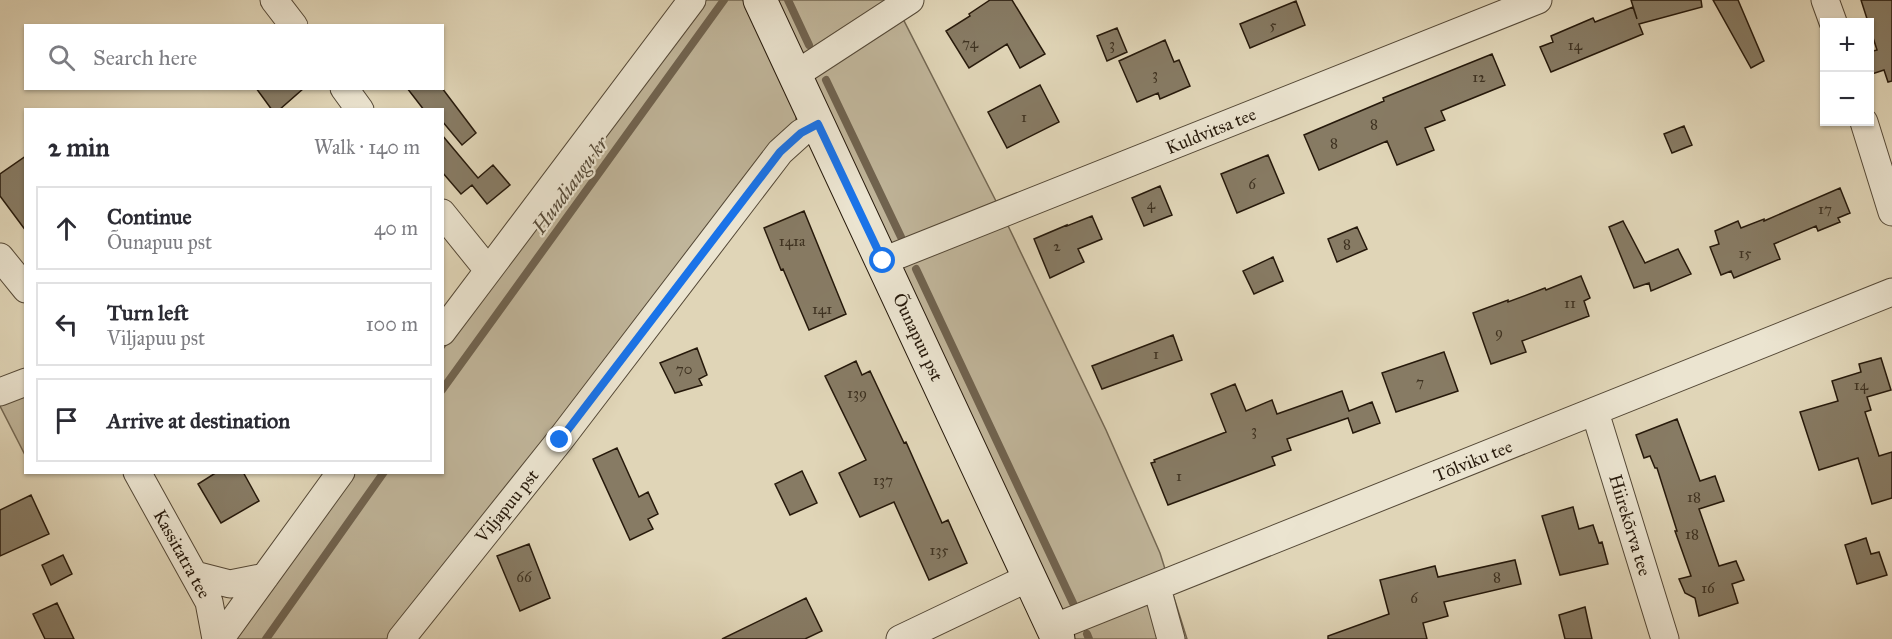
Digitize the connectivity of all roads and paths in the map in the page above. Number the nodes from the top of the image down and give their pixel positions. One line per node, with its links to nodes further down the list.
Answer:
1 (274, 0): 8 (street)
2 (692, 0): 18 (street)
3 (760, 0): 9 (street, Õunapuu pst)
4 (910, 0): 9 (street)
5 (1538, 0): 17 (street, Kuldvitsa tee)
6 (1826, 0): 7 (street)
7 (1832, 18)
8 (292, 24)
9 (795, 75): 12 (street, Õunapuu pst)
10 (345, 90): 11 (street)
11 (359, 108)
12 (818, 124): 17 (street, Õunapuu pst); 33 (street, Viljapuu pst)
13 (1865, 126): 14 (street)
14 (1892, 212)
15 (444, 215): 18 (street)
16 (0, 257): 19 (street)
17 (883, 261): 29 (street, Õunapuu pst)
18 (488, 270): 21 (street)
19 (24, 287)
20 (1892, 291): 24 (street, Tõlviku tee)
21 (444, 329)
22 (24, 383): 23 (street)
23 (0, 392)
24 (1595, 412): 30 (street, Tõlviku tee); 36 (street, Hiirekõrva tee)
25 (138, 474): 27 (street, Kassitatra tee)
26 (340, 474): 28 (street)
27 (195, 575): 28 (street); 32 (street, Kassitatra tee)
28 (265, 577): 32 (street)
29 (1030, 577): 31 (street, Õunapuu pst); 34 (street)
30 (1157, 588): 31 (street, Tõlviku tee); 35 (street)
31 (1056, 634)
32 (218, 639)
33 (401, 639)
34 (900, 639)
35 (1171, 639)
36 (1665, 639)

